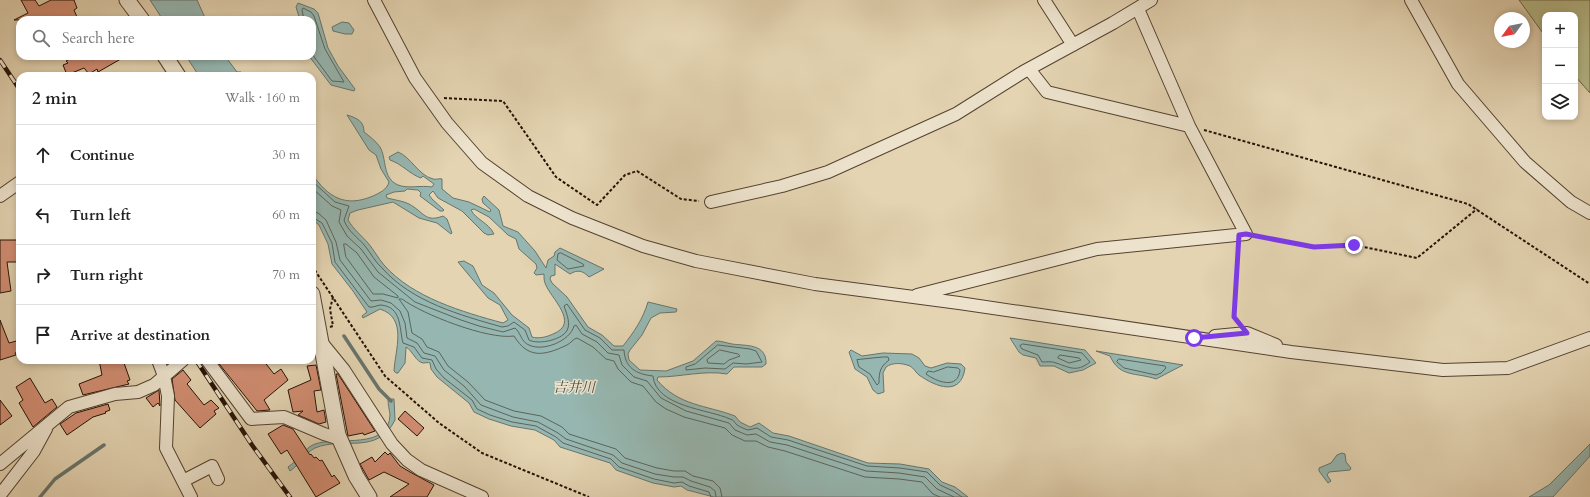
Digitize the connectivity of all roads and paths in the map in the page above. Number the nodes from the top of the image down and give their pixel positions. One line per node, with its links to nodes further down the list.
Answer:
1 (127, 0): 7 (street)
2 (374, 0): 12 (street)
3 (1044, 0): 8 (street)
4 (1151, 0): 6 (street)
5 (1412, 0): 18 (street)
6 (1138, 9): 8 (street); 13 (street)
7 (139, 16)
8 (1073, 45): 10 (street)
9 (168, 60): 11 (street)
10 (1029, 69): 13 (street); 16 (street)
11 (175, 72)
12 (428, 97): 16 (path); 22 (street)
13 (1189, 126): 17 (path); 19 (street)
14 (16, 185): 15 (street)
15 (0, 196)
16 (711, 202)
17 (1477, 209): 19 (path); 21 (path)
18 (1590, 213)
19 (1243, 234): 22 (street); 24 (path)
20 (316, 272): 42 (path)
21 (1590, 284)
22 (910, 297): 25 (street)
23 (316, 314): 27 (street)
24 (1247, 333): 25 (street); 28 (street)
25 (1194, 338): 28 (street)
26 (1590, 338): 28 (street)
27 (322, 343): 34 (street); 41 (street)
28 (1291, 352)
29 (160, 364): 32 (street)
30 (178, 364): 32 (street)
31 (210, 364): 34 (street)
32 (164, 376): 33 (street); 37 (street)
33 (49, 424): 35 (street); 38 (street)
34 (340, 439): 40 (street)
35 (2, 457)
36 (218, 479): 37 (street)
37 (183, 481): 39 (street)
38 (0, 495)
39 (191, 497)
40 (369, 497)
41 (482, 497)
42 (589, 497)

